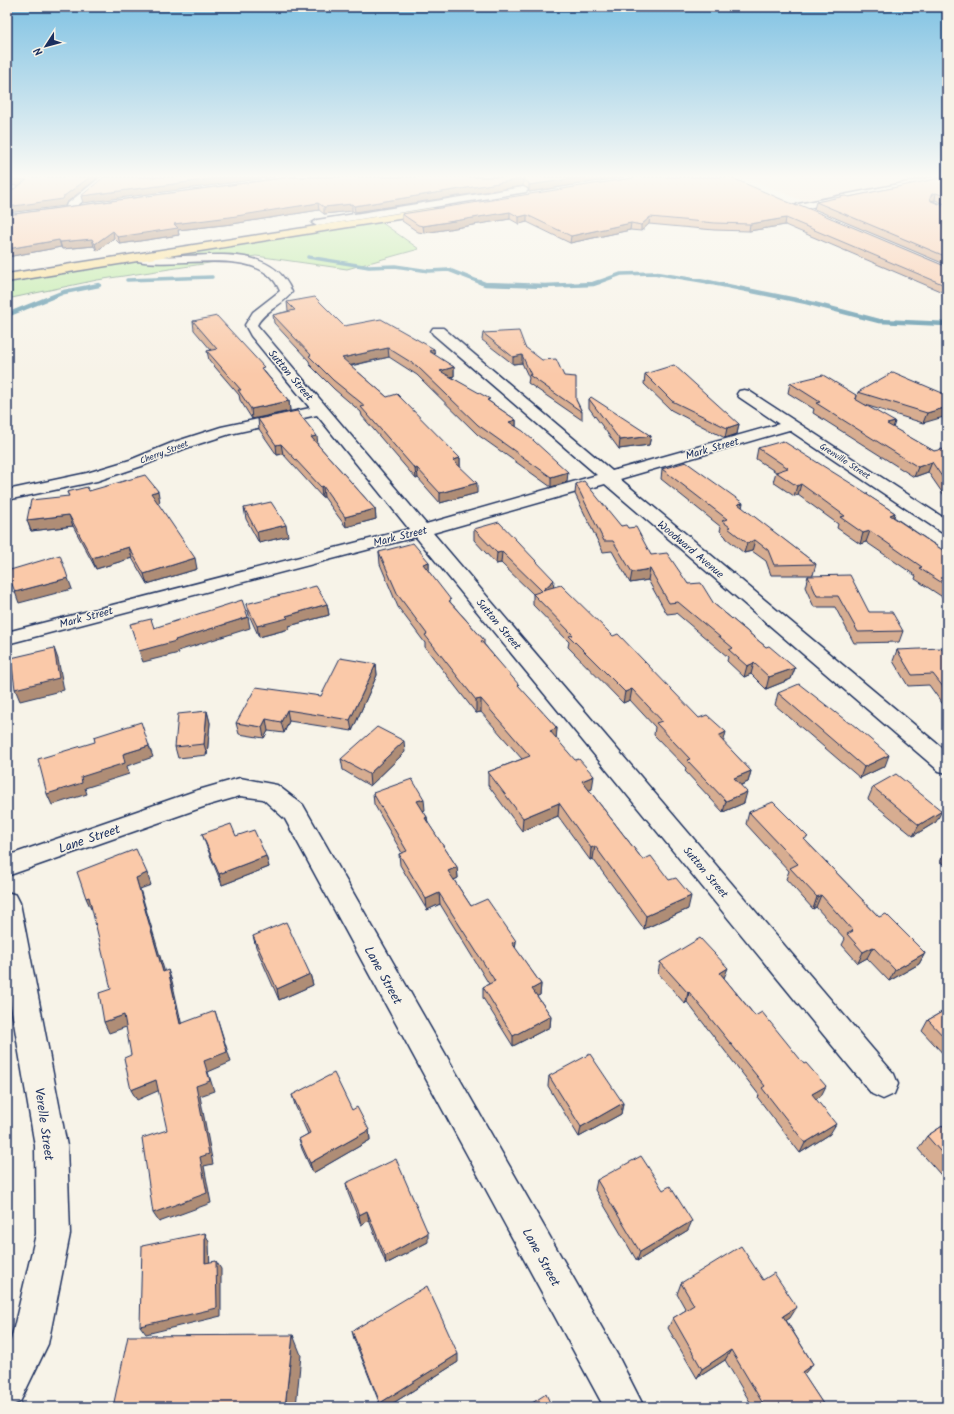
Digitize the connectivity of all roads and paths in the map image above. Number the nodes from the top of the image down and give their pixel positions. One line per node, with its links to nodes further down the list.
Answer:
1 (233, 243): 2 (highway)
2 (137, 258): 3 (highway); 6 (street, Sutton Street)
3 (7, 278)
4 (438, 331): 8 (street, Woodward Avenue)
5 (744, 394): 7 (street, Grenville Street)
6 (321, 410): 9 (street, Cherry Street); 11 (street, Sutton Street)
7 (791, 425): 8 (street, Mark Street); 10 (street, Grenville Street)
8 (608, 477): 11 (street, Mark Street); 13 (street, Woodward Avenue)
9 (7, 495)
10 (947, 528)
11 (421, 530): 12 (street, Mark Street); 16 (street, Sutton Street)
12 (7, 638)
13 (947, 765)
14 (7, 866): 18 (street, Lane Street)
15 (7, 903): 17 (street, Verelle Street)
16 (883, 1084)
17 (7, 1389)
18 (624, 1407)

